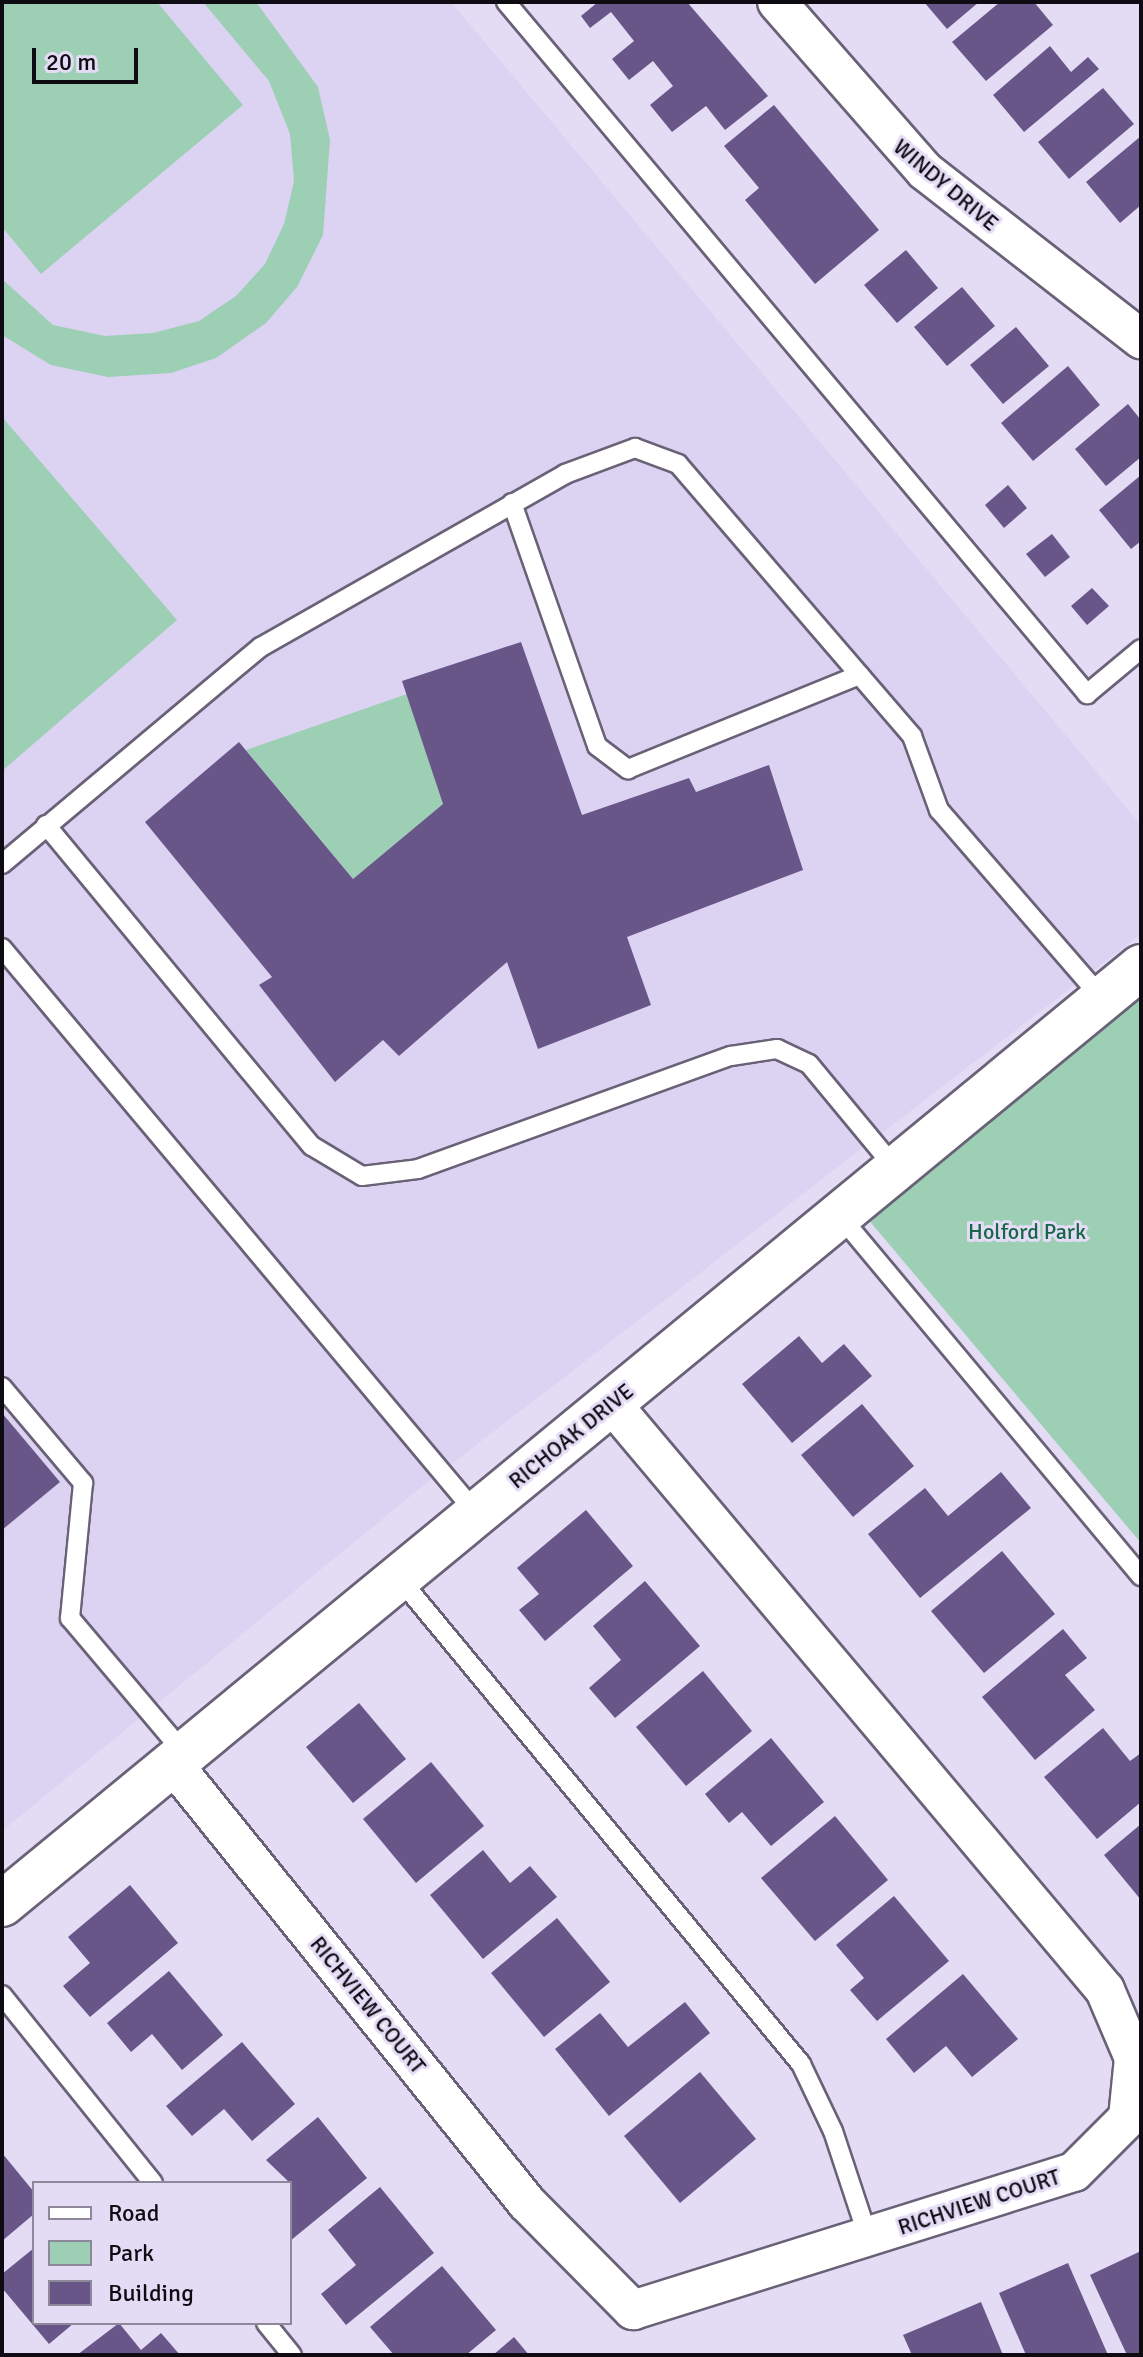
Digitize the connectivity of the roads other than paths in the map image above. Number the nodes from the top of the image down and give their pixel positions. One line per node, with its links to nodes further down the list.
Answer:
1 (506, 2): 5 (lane)
2 (777, 2): 3 (street, WINDY DRIVE)
3 (1141, 339)
4 (512, 503): 6 (lane); 6 (lane); 7 (lane)
5 (1141, 649)
6 (860, 675): 11 (lane)
7 (46, 825): 8 (lane); 12 (lane)
8 (2, 864)
9 (2, 948): 16 (lane)
10 (1141, 967): 11 (street, RICHOAK DRIVE)
11 (1103, 999): 12 (street, RICHOAK DRIVE)
12 (896, 1169): 13 (street, RICHOAK DRIVE)
13 (839, 1215): 15 (street, RICHOAK DRIVE); 17 (lane)
14 (2, 1387): 19 (lane)
15 (611, 1403): 16 (street, RICHOAK DRIVE); 23 (street, RICHVIEW COURT)
16 (477, 1514): 18 (street, RICHOAK DRIVE)
17 (1141, 1576)
18 (399, 1578): 19 (street, RICHOAK DRIVE); 23 (lane)
19 (179, 1759): 20 (street, RICHOAK DRIVE); 23 (street, RICHVIEW COURT)
20 (2, 1904)
21 (2, 1995): 22 (lane)
22 (151, 2181)
23 (868, 2237)
24 (268, 2325): 25 (lane)
25 (292, 2355)

